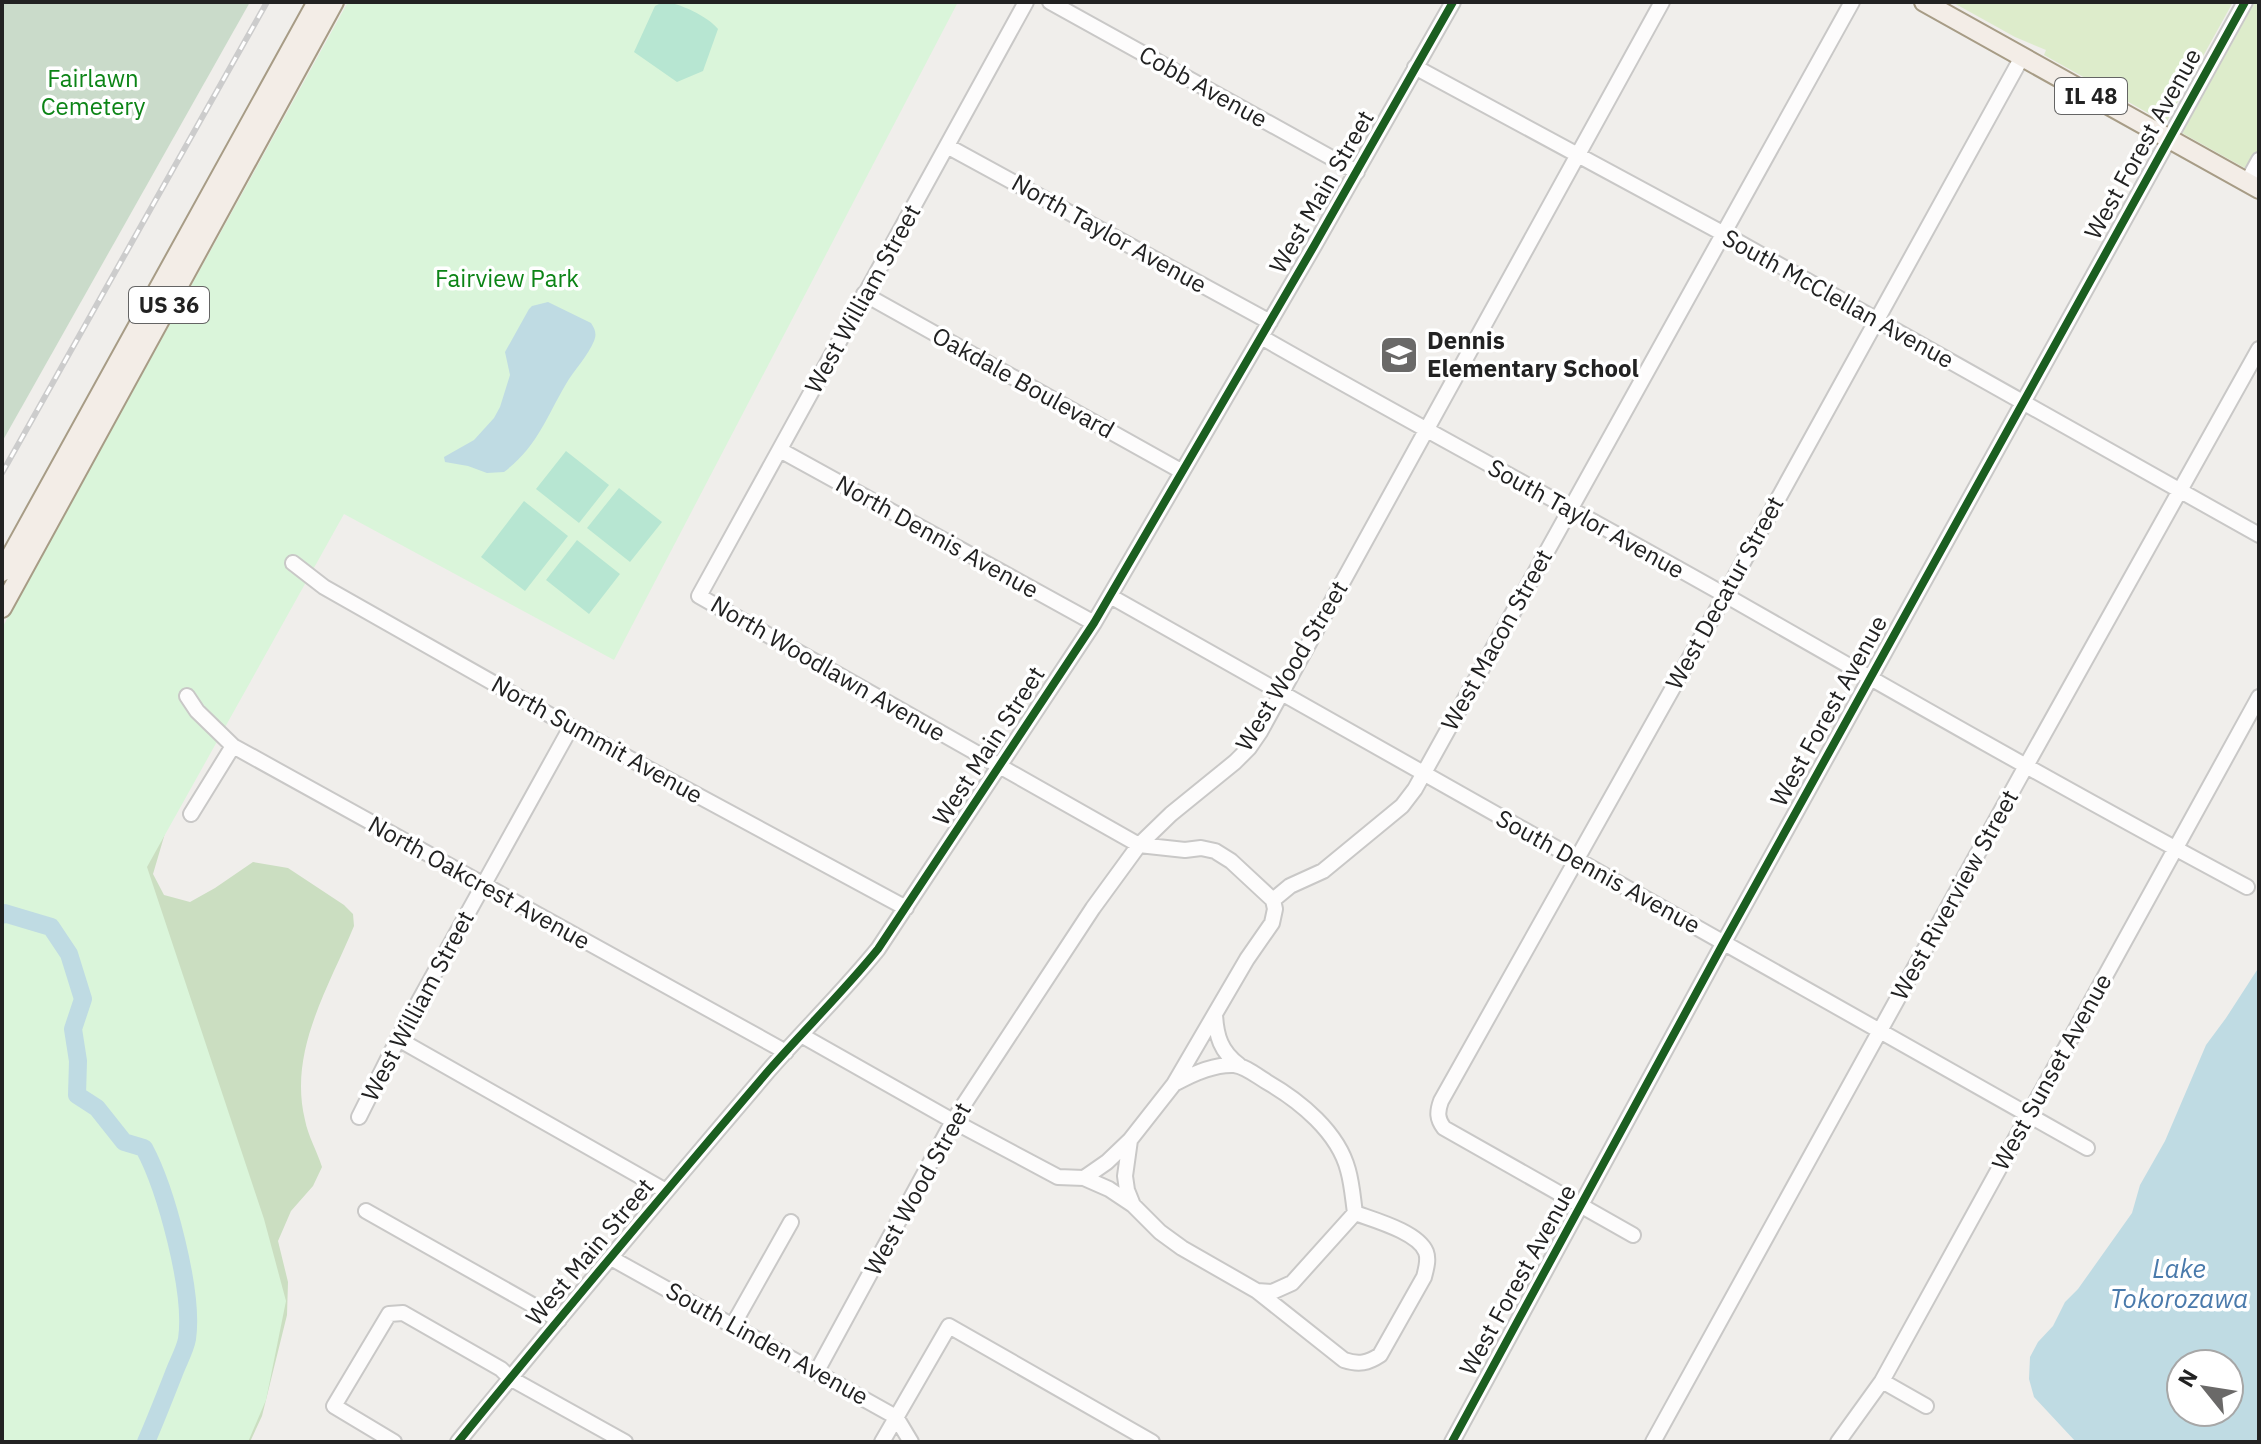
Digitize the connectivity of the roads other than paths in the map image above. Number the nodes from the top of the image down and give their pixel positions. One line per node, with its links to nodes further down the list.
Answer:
1 (317, 2): 32 (main road, US 36)
2 (334, 2): 36 (main road, US 36)
3 (1026, 2): 13 (street, West William Street)
4 (1050, 2): 16 (street, Cobb Avenue)
5 (1453, 2): 11 (street, West Main Street)
6 (1662, 2): 14 (street, West Wood Street)
7 (1852, 2): 18 (street, West Macon Street)
8 (1924, 2): 10 (main road, IL 48)
9 (2245, 2): 12 (street, West Forest Avenue)
10 (2022, 57): 12 (main road, IL 48); 20 (street, West Decatur Street)
11 (1415, 67): 14 (street, South McClellan Avenue); 16 (street, West Main Street)
12 (2169, 138): 17 (main road, IL 48); 24 (street, West Forest Avenue)
13 (947, 146): 19 (street, West William Street); 21 (street, North Taylor Avenue)
14 (1577, 155): 18 (street, South McClellan Avenue); 25 (street, West Wood Street)
15 (2259, 160): 17 (street)
16 (1357, 172): 21 (street, West Main Street)
17 (2253, 185)
18 (1724, 234): 20 (street, South McClellan Avenue); 29 (street, West Macon Street)
19 (864, 294): 26 (street, West William Street); 27 (street, Oakdale Boulevard)
20 (1875, 321): 24 (street, South McClellan Avenue); 33 (street, West Decatur Street)
21 (1270, 322): 22 (street, West Main Street)
22 (1261, 337): 25 (street, South Taylor Avenue); 27 (street, West Main Street)
23 (2259, 349): 28 (street, West Riverview Street)
24 (2022, 402): 28 (street, South McClellan Avenue); 38 (street, West Forest Avenue)
25 (1427, 431): 29 (street, South Taylor Avenue); 39 (street, West Wood Street)
26 (780, 450): 34 (street, West William Street); 37 (street, North Dennis Avenue)
27 (1181, 471): 35 (street, West Main Street)
28 (2180, 491): 30 (street, South McClellan Avenue); 45 (street, West Riverview Street)
29 (1570, 509): 33 (street, South Taylor Avenue); 46 (street, West Macon Street)
30 (2259, 535)
31 (293, 563): 42 (street, North Summit Avenue)
32 (2, 572)
33 (1725, 595): 38 (street, South Taylor Avenue); 50 (street, West Decatur Street)
34 (699, 596): 44 (street, North Woodlawn Avenue)
35 (1110, 596): 37 (street, West Main Street); 39 (street, South Dennis Avenue)
36 (2, 608)
37 (1094, 623): 44 (street, West Main Street)
38 (1869, 679): 45 (street, South Taylor Avenue); 55 (street, West Forest Avenue)
39 (1281, 693): 46 (street, South Dennis Avenue); 48 (street, West Wood Street)
40 (187, 696): 43 (street, North Oakcrest Avenue)
41 (2259, 697): 49 (street, West Sunset Avenue)
42 (571, 727): 51 (street, West William Street); 54 (street, North Summit Avenue)
43 (233, 746): 47 (street); 51 (street, North Oakcrest Avenue)
44 (999, 766): 48 (street, North Woodlawn Avenue); 54 (street, West Main Street)
45 (2026, 766): 49 (street, South Taylor Avenue); 57 (street, West Riverview Street)
46 (1423, 774): 50 (street, South Dennis Avenue); 53 (street, West Macon Street)
47 (191, 814)
48 (1139, 845): 53 (street); 65 (street, West Wood Street)
49 (2174, 849): 52 (street, South Taylor Avenue); 63 (street, West Sunset Avenue)
50 (1577, 861): 55 (street, South Dennis Avenue); 71 (street, West Decatur Street)
51 (483, 885): 59 (street, West William Street); 60 (street, North Oakcrest Avenue)
52 (2247, 887)
53 (1273, 900): 56 (street)
54 (906, 908): 58 (street, West Main Street)
55 (1724, 942): 57 (street, South Dennis Avenue); 71 (street, West Forest Avenue)
56 (1215, 1014): 61 (street); 62 (street)
57 (1880, 1030): 63 (street, South Dennis Avenue); 92 (street, West Riverview Street)
58 (801, 1035): 60 (street, West Main Street); 65 (street)
59 (398, 1039): 64 (street, West William Street); 69 (street)
60 (786, 1052): 69 (street, West Main Street)
61 (1239, 1065): 62 (street); 73 (street)
62 (1174, 1084): 66 (street)
63 (2029, 1114): 67 (street, South Dennis Avenue); 82 (street, West Sunset Avenue)
64 (359, 1117)
65 (953, 1121): 68 (street); 80 (street, West Wood Street)
66 (1130, 1140): 68 (street); 70 (street)
67 (2087, 1148)
68 (1084, 1178): 70 (street)
69 (666, 1191): 76 (street, West Main Street)
70 (1133, 1205): 77 (street)
71 (1582, 1206): 75 (street); 91 (street, West Forest Avenue)
72 (366, 1211): 78 (street)
73 (1355, 1213): 77 (street); 77 (street)
74 (791, 1222): 79 (street)
75 (1633, 1235)
76 (611, 1258): 78 (street, West Main Street); 79 (street, South Linden Avenue)
77 (1257, 1291)
78 (559, 1320): 81 (street, West Main Street)
79 (733, 1325): 80 (street, South Linden Avenue)
80 (817, 1371): 84 (street, South Linden Avenue)
81 (510, 1378): 85 (street); 86 (street, West Main Street); 87 (street)
82 (1882, 1381): 83 (street); 93 (street, West Sunset Avenue)
83 (1926, 1406)
84 (896, 1417): 88 (street); 89 (street, South Linden Avenue); 90 (street)
85 (394, 1442)
86 (458, 1442)
87 (625, 1442)
88 (882, 1442)
89 (911, 1442)
90 (1152, 1442)
91 (1452, 1442)
92 (1653, 1442)
93 (1838, 1442)

